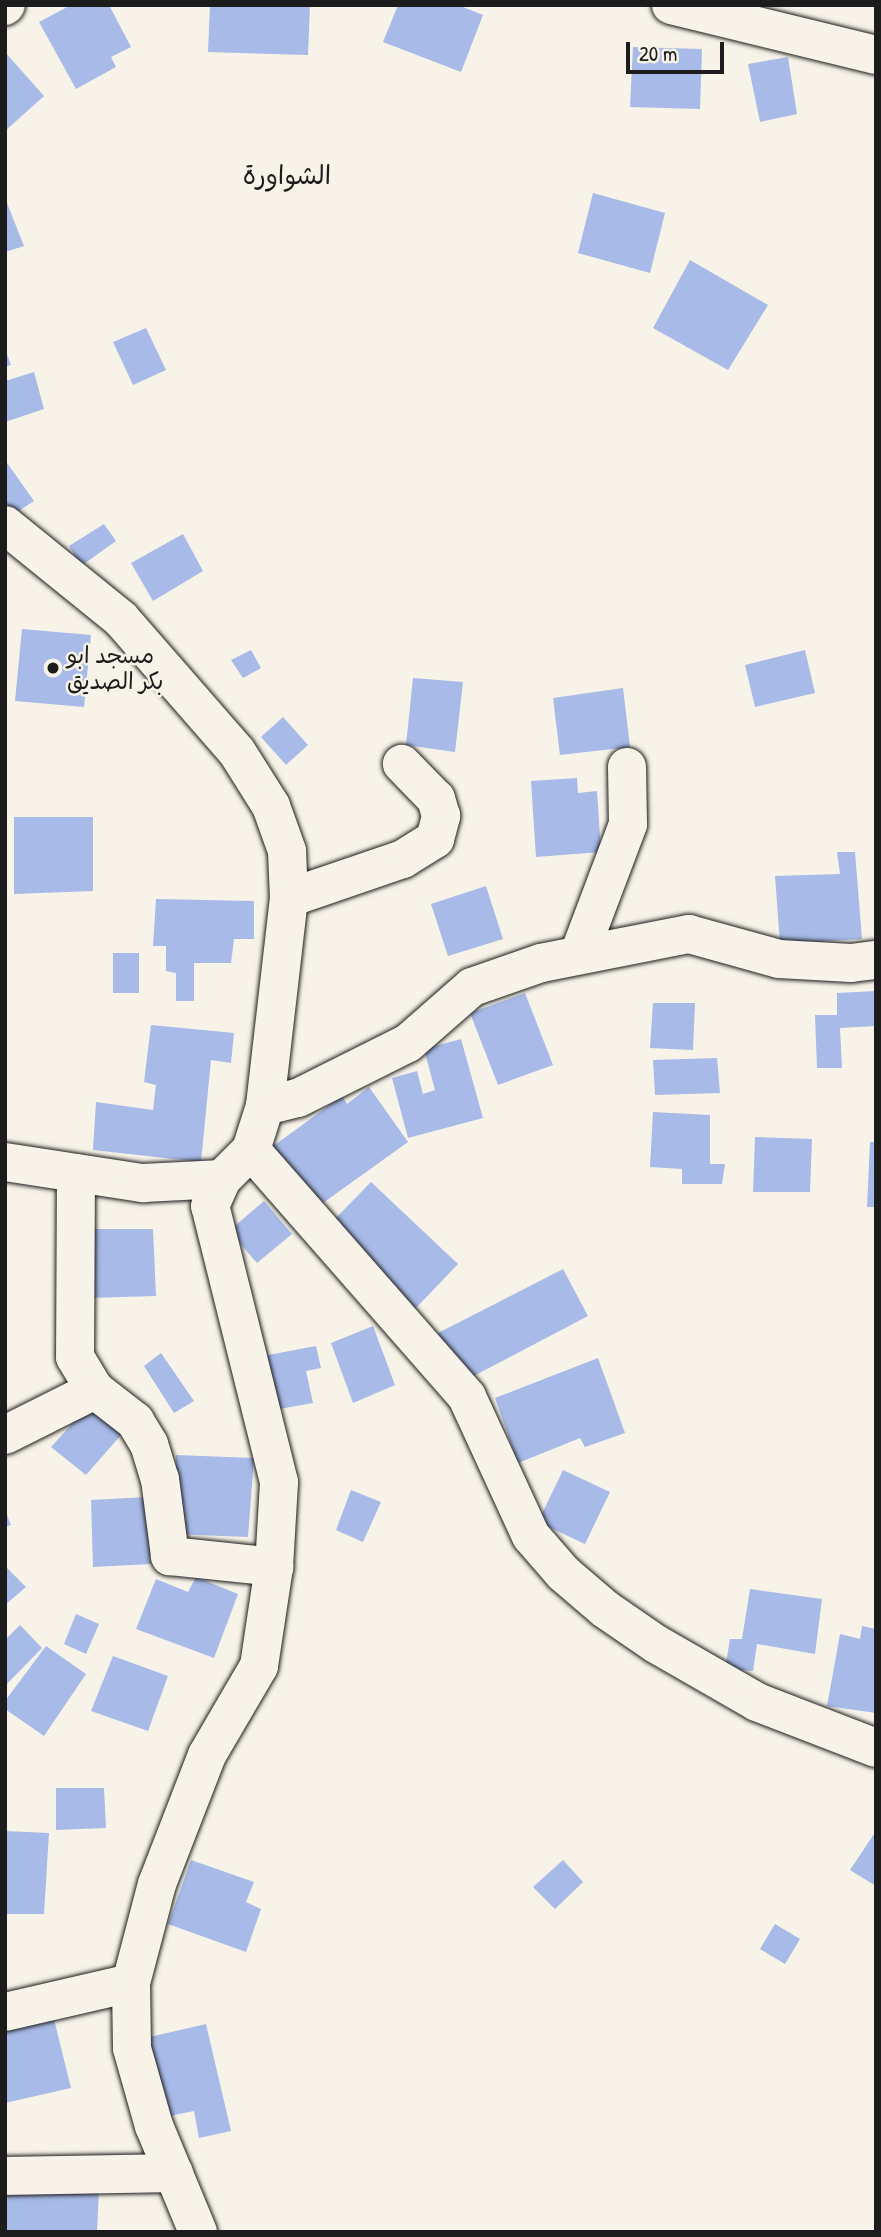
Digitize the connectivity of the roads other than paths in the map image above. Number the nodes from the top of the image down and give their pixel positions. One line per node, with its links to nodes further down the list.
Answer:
1 (671, 5): 2 (street)
2 (876, 55)
3 (5, 525): 6 (street)
4 (402, 764): 6 (street)
5 (627, 767): 7 (street)
6 (289, 898): 9 (street)
7 (579, 954): 8 (street); 9 (street)
8 (876, 960)
9 (265, 1106): 10 (street)
10 (251, 1150): 13 (street); 17 (street)
11 (5, 1162): 12 (street)
12 (76, 1173): 13 (street); 14 (street)
13 (222, 1179): 16 (street)
14 (95, 1390): 15 (street); 16 (street)
15 (5, 1435)
16 (274, 1567): 18 (street)
17 (876, 1748)
18 (131, 1983): 19 (street); 20 (street)
19 (5, 2012)
20 (174, 2173): 21 (street); 22 (street)
21 (5, 2176)
22 (198, 2232)

